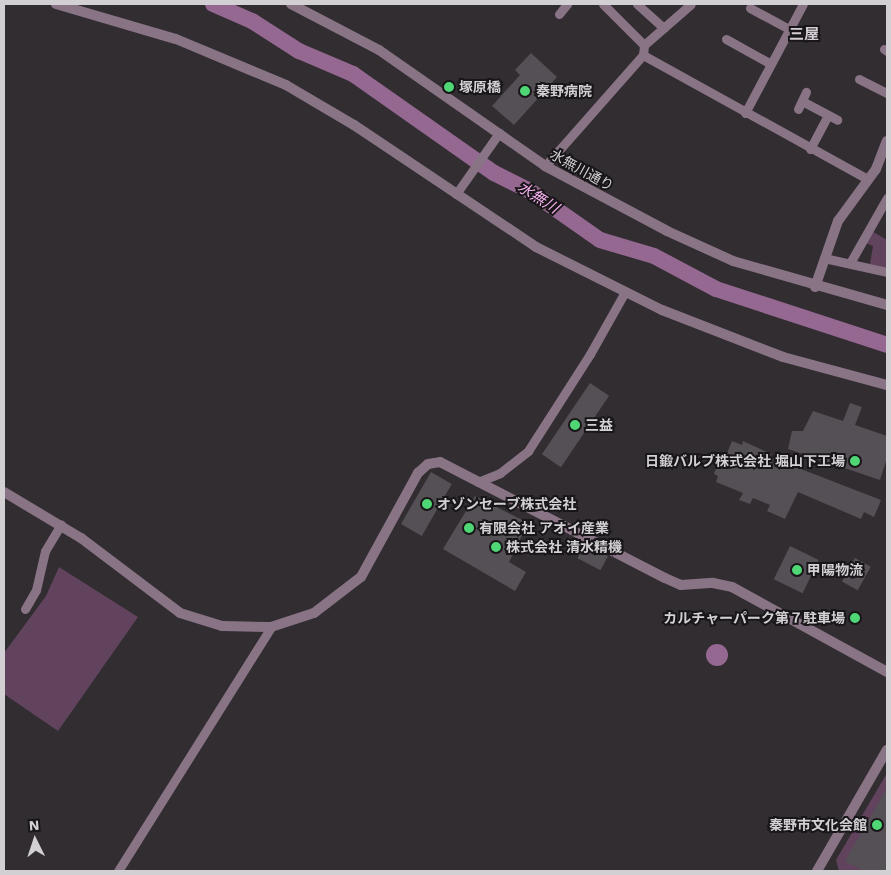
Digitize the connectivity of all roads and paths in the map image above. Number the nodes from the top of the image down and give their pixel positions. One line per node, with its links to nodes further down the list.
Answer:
1 (56, 4): 27 (street)
2 (291, 4): 21 (street, 水無川通り)
3 (567, 4): 9 (street)
4 (603, 4): 13 (street)
5 (637, 4): 10 (street)
6 (691, 4): 10 (street)
7 (803, 4): 11 (street)
8 (750, 8): 11 (street)
9 (559, 14)
10 (664, 28): 13 (street)
11 (789, 29): 14 (street)
12 (726, 39): 14 (street)
13 (643, 50): 18 (street); 25 (street)
14 (771, 64): 18 (street)
15 (859, 80): 16 (street)
16 (887, 93)
17 (802, 101): 19 (street)
18 (745, 113): 23 (street)
19 (828, 115): 20 (street); 23 (street)
20 (837, 120)
21 (499, 133): 25 (street, 水無川通り); 27 (street)
22 (887, 140): 24 (street)
23 (810, 149): 26 (street)
24 (885, 159): 26 (street)
25 (545, 166): 32 (street, 水無川通り)
26 (868, 179): 29 (street)
27 (456, 194): 33 (street)
28 (887, 198): 30 (street)
29 (824, 258): 30 (street); 32 (street)
30 (850, 262): 31 (street)
31 (887, 272)
32 (815, 287): 34 (street, 水無川通り)
33 (625, 292): 35 (street); 36 (street)
34 (887, 305)
35 (887, 385)
36 (478, 482): 40 (street); 41 (street)
37 (4, 492): 38 (street)
38 (61, 524): 39 (street); 40 (street)
39 (25, 609)
40 (271, 627): 43 (street)
41 (887, 672)
42 (887, 750): 44 (street)
43 (118, 871)
44 (817, 871)

